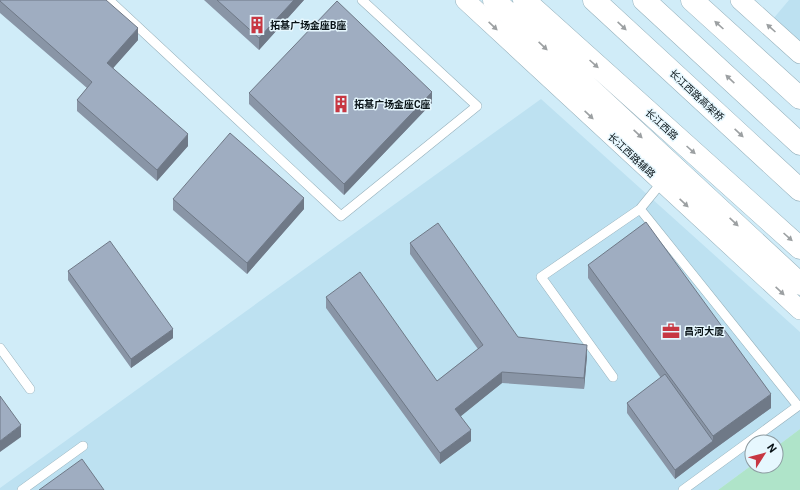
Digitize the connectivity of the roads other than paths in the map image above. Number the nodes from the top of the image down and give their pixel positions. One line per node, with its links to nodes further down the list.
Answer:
1 (109, 0): 2 (lane)
2 (362, 0)
3 (465, 0): 15 (street, 长江西路辅路, one-way to 15)
4 (494, 0): 19 (highway, one-way to 19)
5 (524, 0): 18 (highway, 长江西路, one-way to 18)
6 (594, 0): 16 (highway, 长江西路高架桥, one-way to 16)
7 (644, 0): 14 (highway, one-way to 7)
8 (692, 0): 13 (highway, one-way to 8)
9 (715, 0): 12 (highway)
10 (740, 0): 11 (street, one-way to 10)
11 (800, 54)
12 (800, 78)
13 (800, 98)
14 (800, 144)
15 (662, 182): 17 (lane); 20 (street, 长江西路辅路, one-way to 20)
16 (800, 190)
17 (640, 209): 22 (lane); 26 (lane)
18 (800, 248)
19 (800, 284)
20 (800, 310)
21 (0, 348): 23 (lane)
22 (613, 377)
23 (30, 389)
24 (83, 446): 25 (lane)
25 (22, 490)
26 (683, 490)

